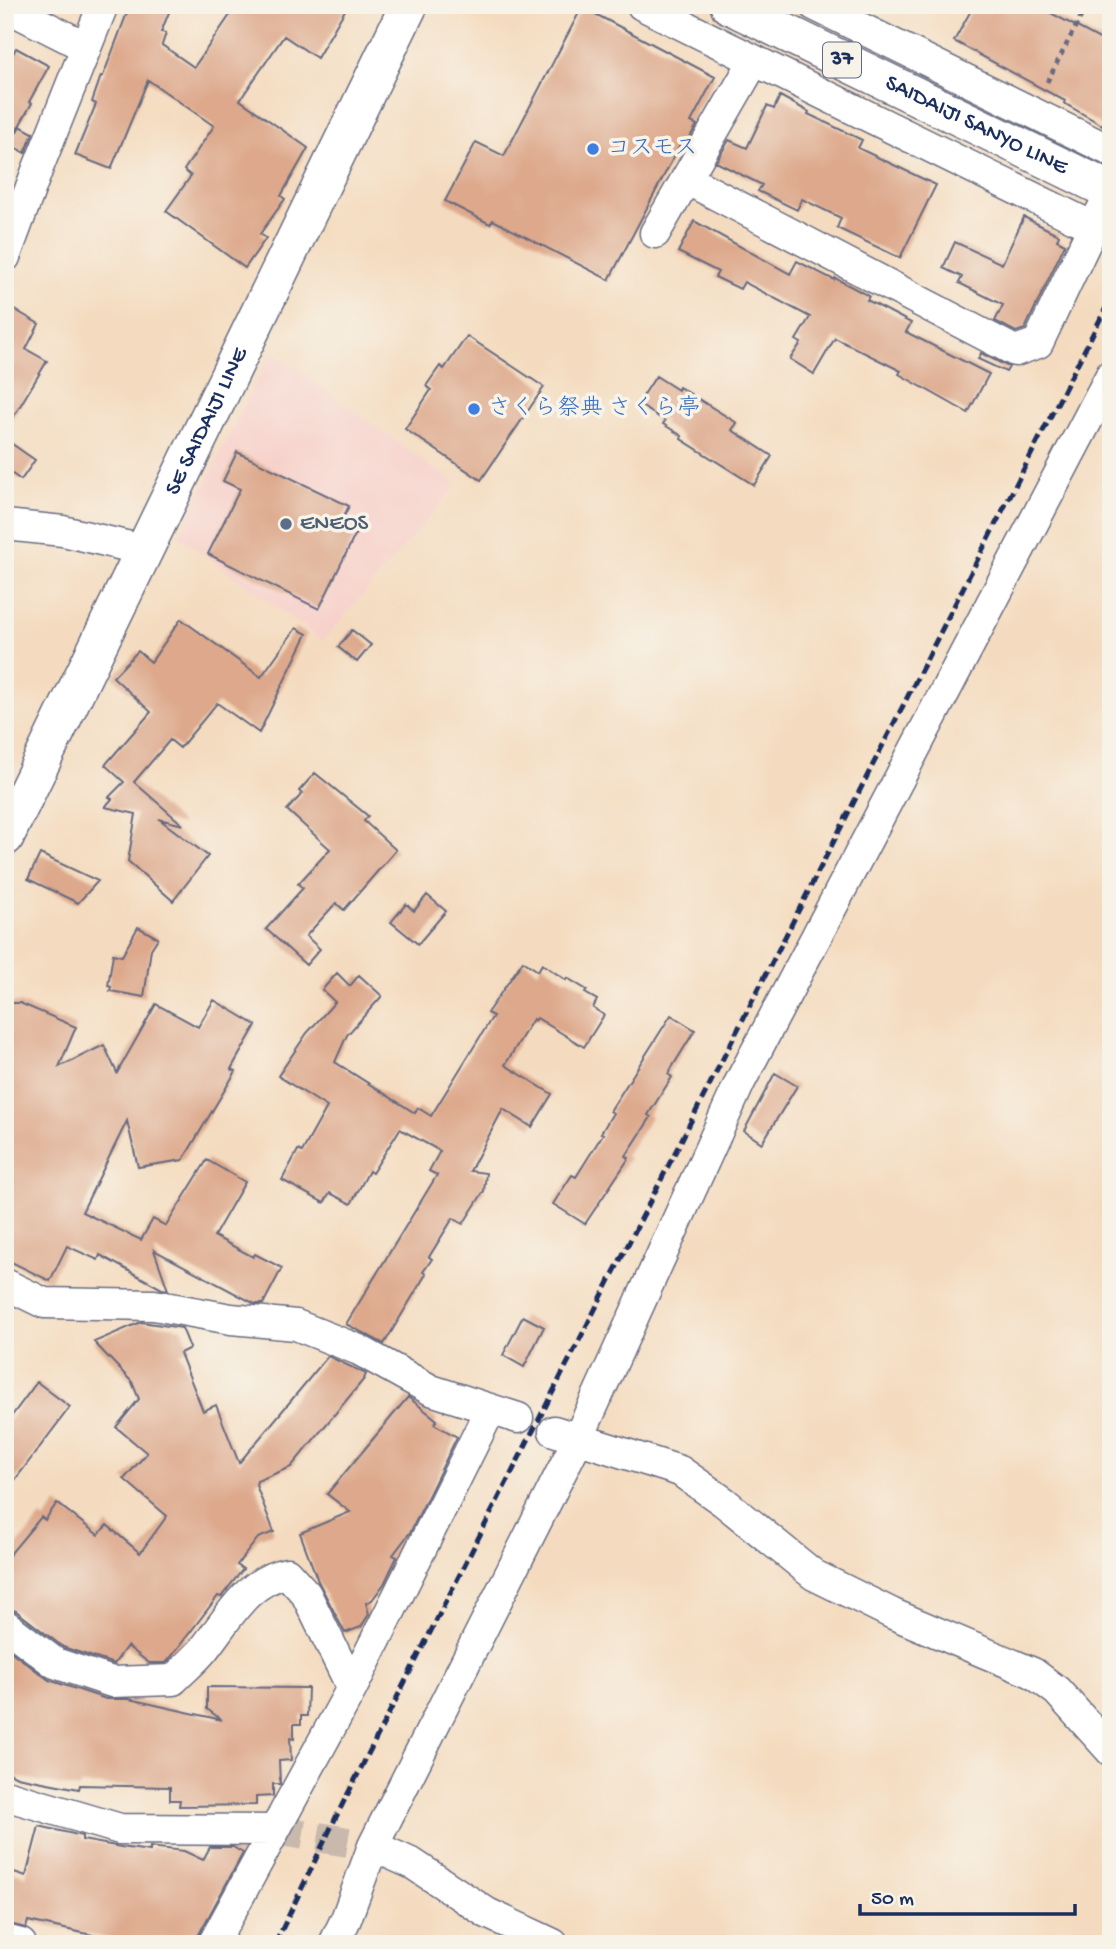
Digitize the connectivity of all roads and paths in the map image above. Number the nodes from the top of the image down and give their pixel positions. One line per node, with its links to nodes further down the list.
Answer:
1 (103, 5): 9 (street)
2 (409, 5): 20 (main road, SE SAIDAIJI LINE)
3 (642, 5): 10 (street)
4 (729, 5): 14 (main road, SAIDAIJI SANYO LINE / 37)
5 (814, 5): 12 (street)
6 (5, 6): 9 (street)
7 (1086, 6): 8 (path); 11 (path)
8 (1111, 19)
9 (86, 47): 17 (street)
10 (754, 61): 13 (street); 15 (street)
11 (1047, 82)
12 (1111, 151)
13 (686, 178): 15 (street); 16 (street)
14 (1111, 192): 15 (street)
15 (1093, 228)
16 (655, 233)
17 (5, 257)
18 (1111, 375): 25 (street)
19 (5, 525): 20 (street)
20 (143, 551): 21 (main road, SE SAIDAIJI LINE)
21 (5, 837)
22 (5, 1284): 23 (street)
23 (490, 1410): 24 (street); 27 (street)
24 (518, 1418)
25 (566, 1435): 28 (street); 31 (street)
26 (5, 1625): 27 (street)
27 (352, 1688): 30 (street)
28 (1111, 1751)
29 (5, 1795): 30 (street)
30 (274, 1830): 34 (street)
31 (373, 1846): 35 (street); 36 (street)
32 (5, 1940): 33 (street)
33 (21, 1944)
34 (214, 1944)
35 (334, 1944)
36 (553, 1944)

